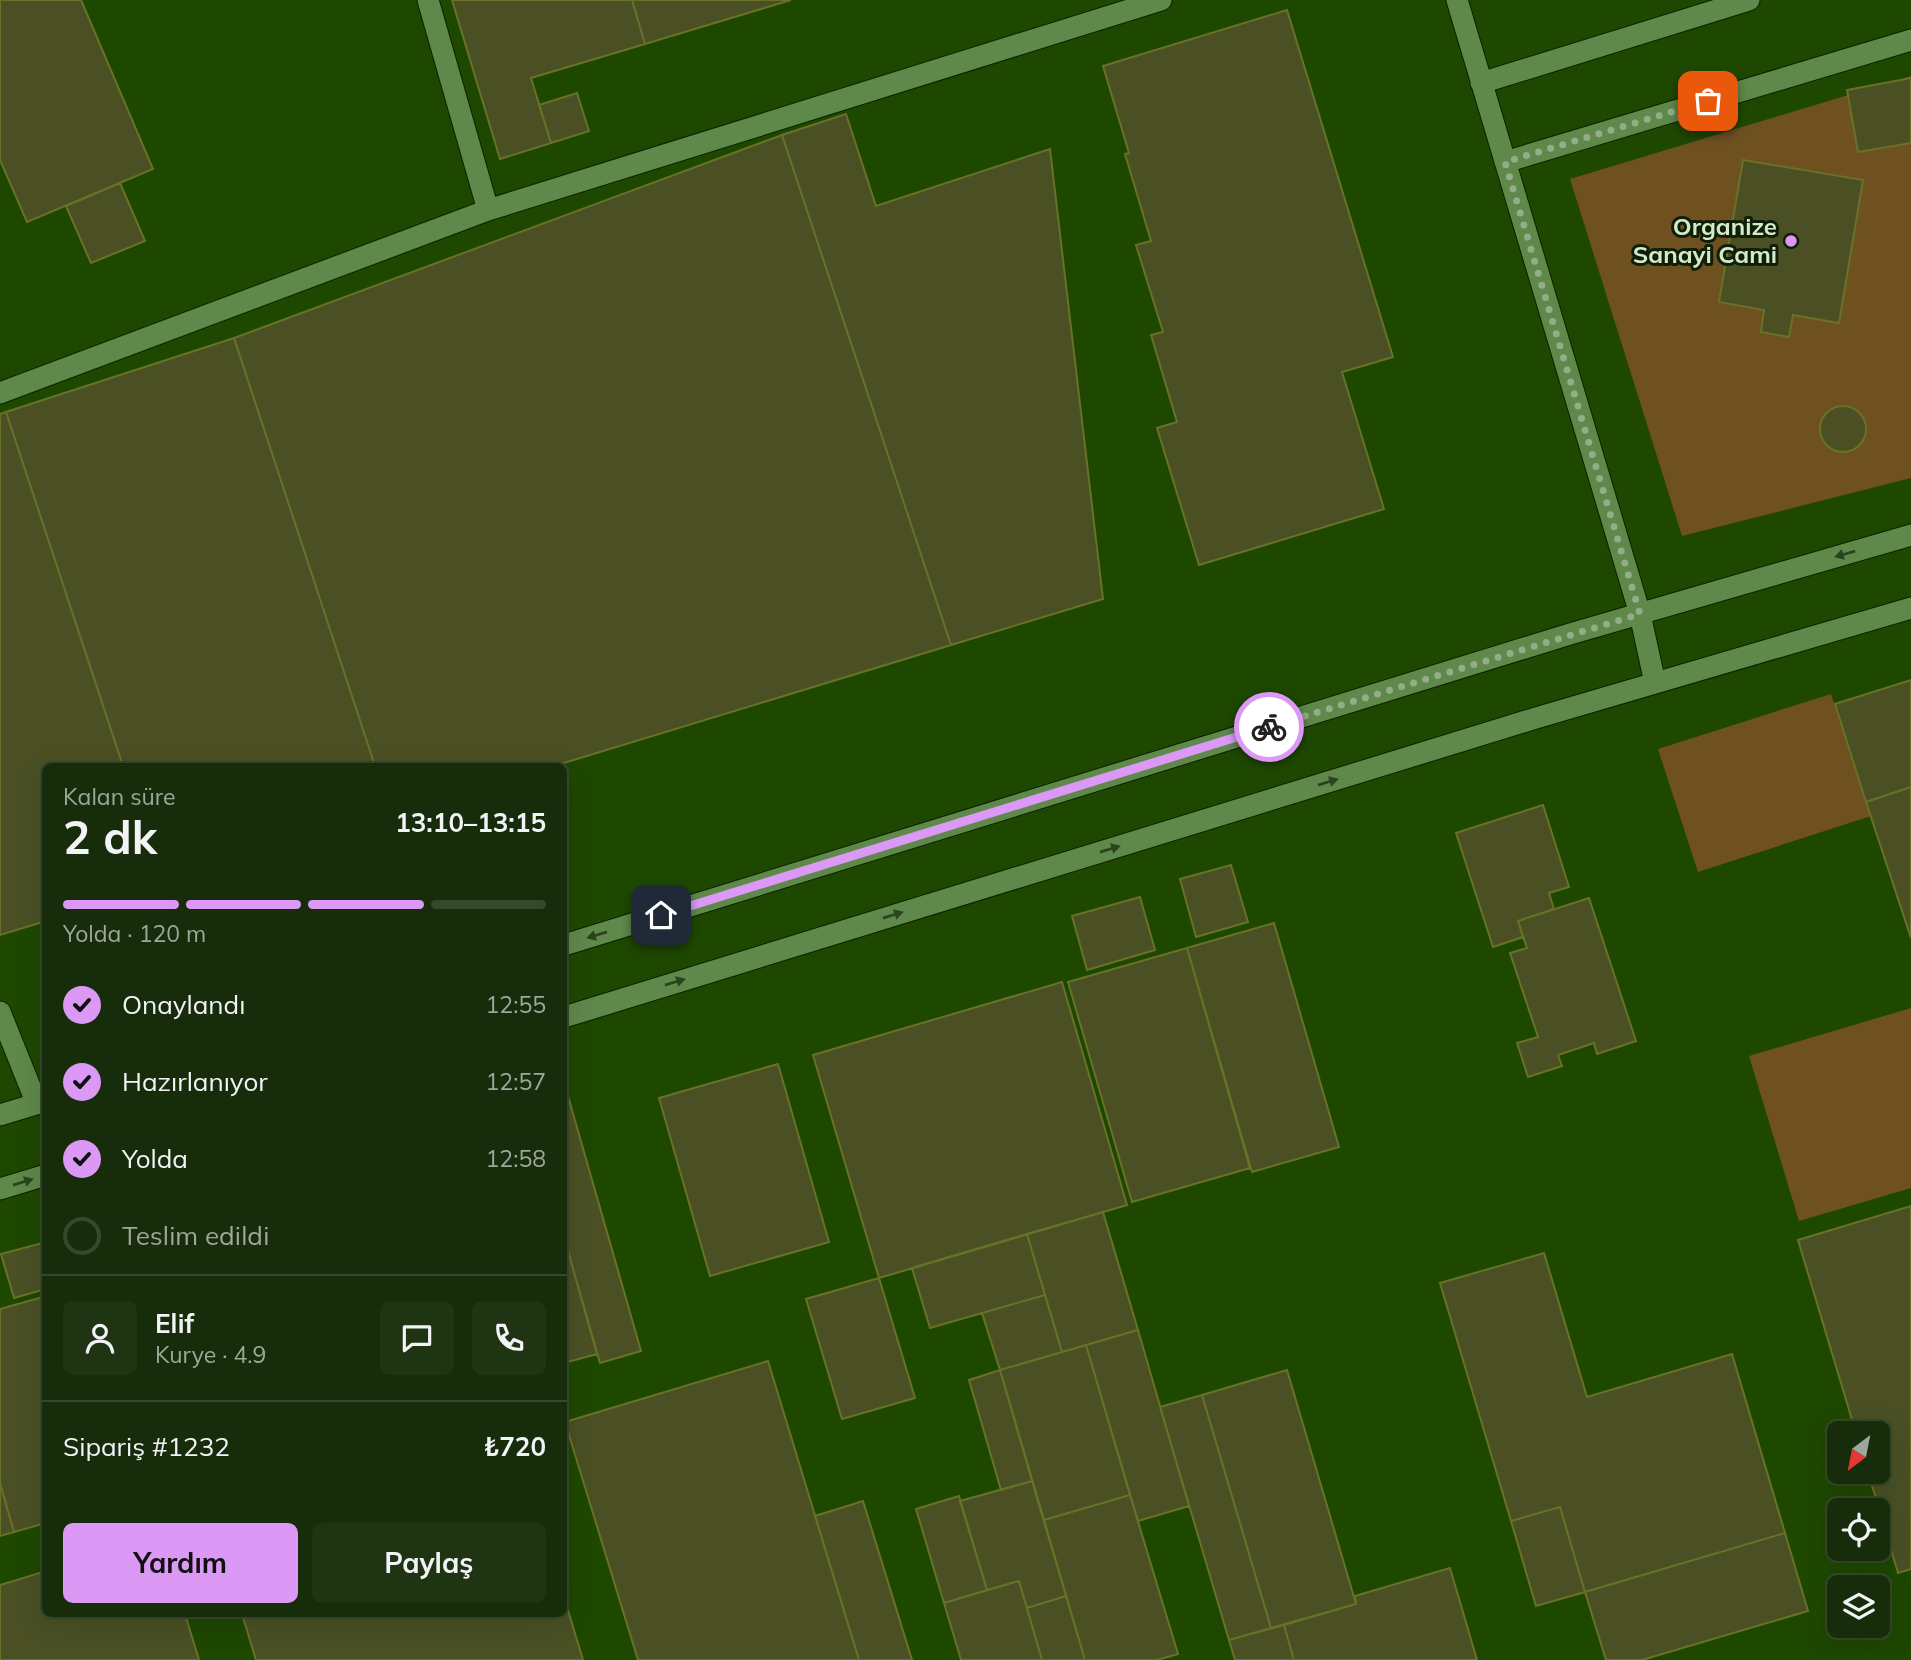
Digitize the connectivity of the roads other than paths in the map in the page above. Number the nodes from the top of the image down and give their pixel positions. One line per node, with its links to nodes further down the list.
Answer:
1 (428, 0): 8 (street)
2 (1161, 0): 8 (street)
3 (1457, 0): 6 (street)
4 (1749, 0): 6 (street)
5 (1911, 40): 7 (street)
6 (1481, 83): 7 (street)
7 (1505, 162): 12 (street)
8 (488, 210): 9 (street)
9 (0, 393)
10 (1911, 535): 12 (street, one-way to 12)
11 (1911, 608): 13 (street)
12 (1640, 614): 13 (street); 14 (street, one-way to 14)
13 (1655, 683): 16 (street, one-way to 13)
14 (567, 944)
15 (0, 1012): 17 (street)
16 (567, 1016)
17 (41, 1102): 18 (street)
18 (0, 1115)
19 (42, 1176): 20 (street, one-way to 19)
20 (0, 1189)

